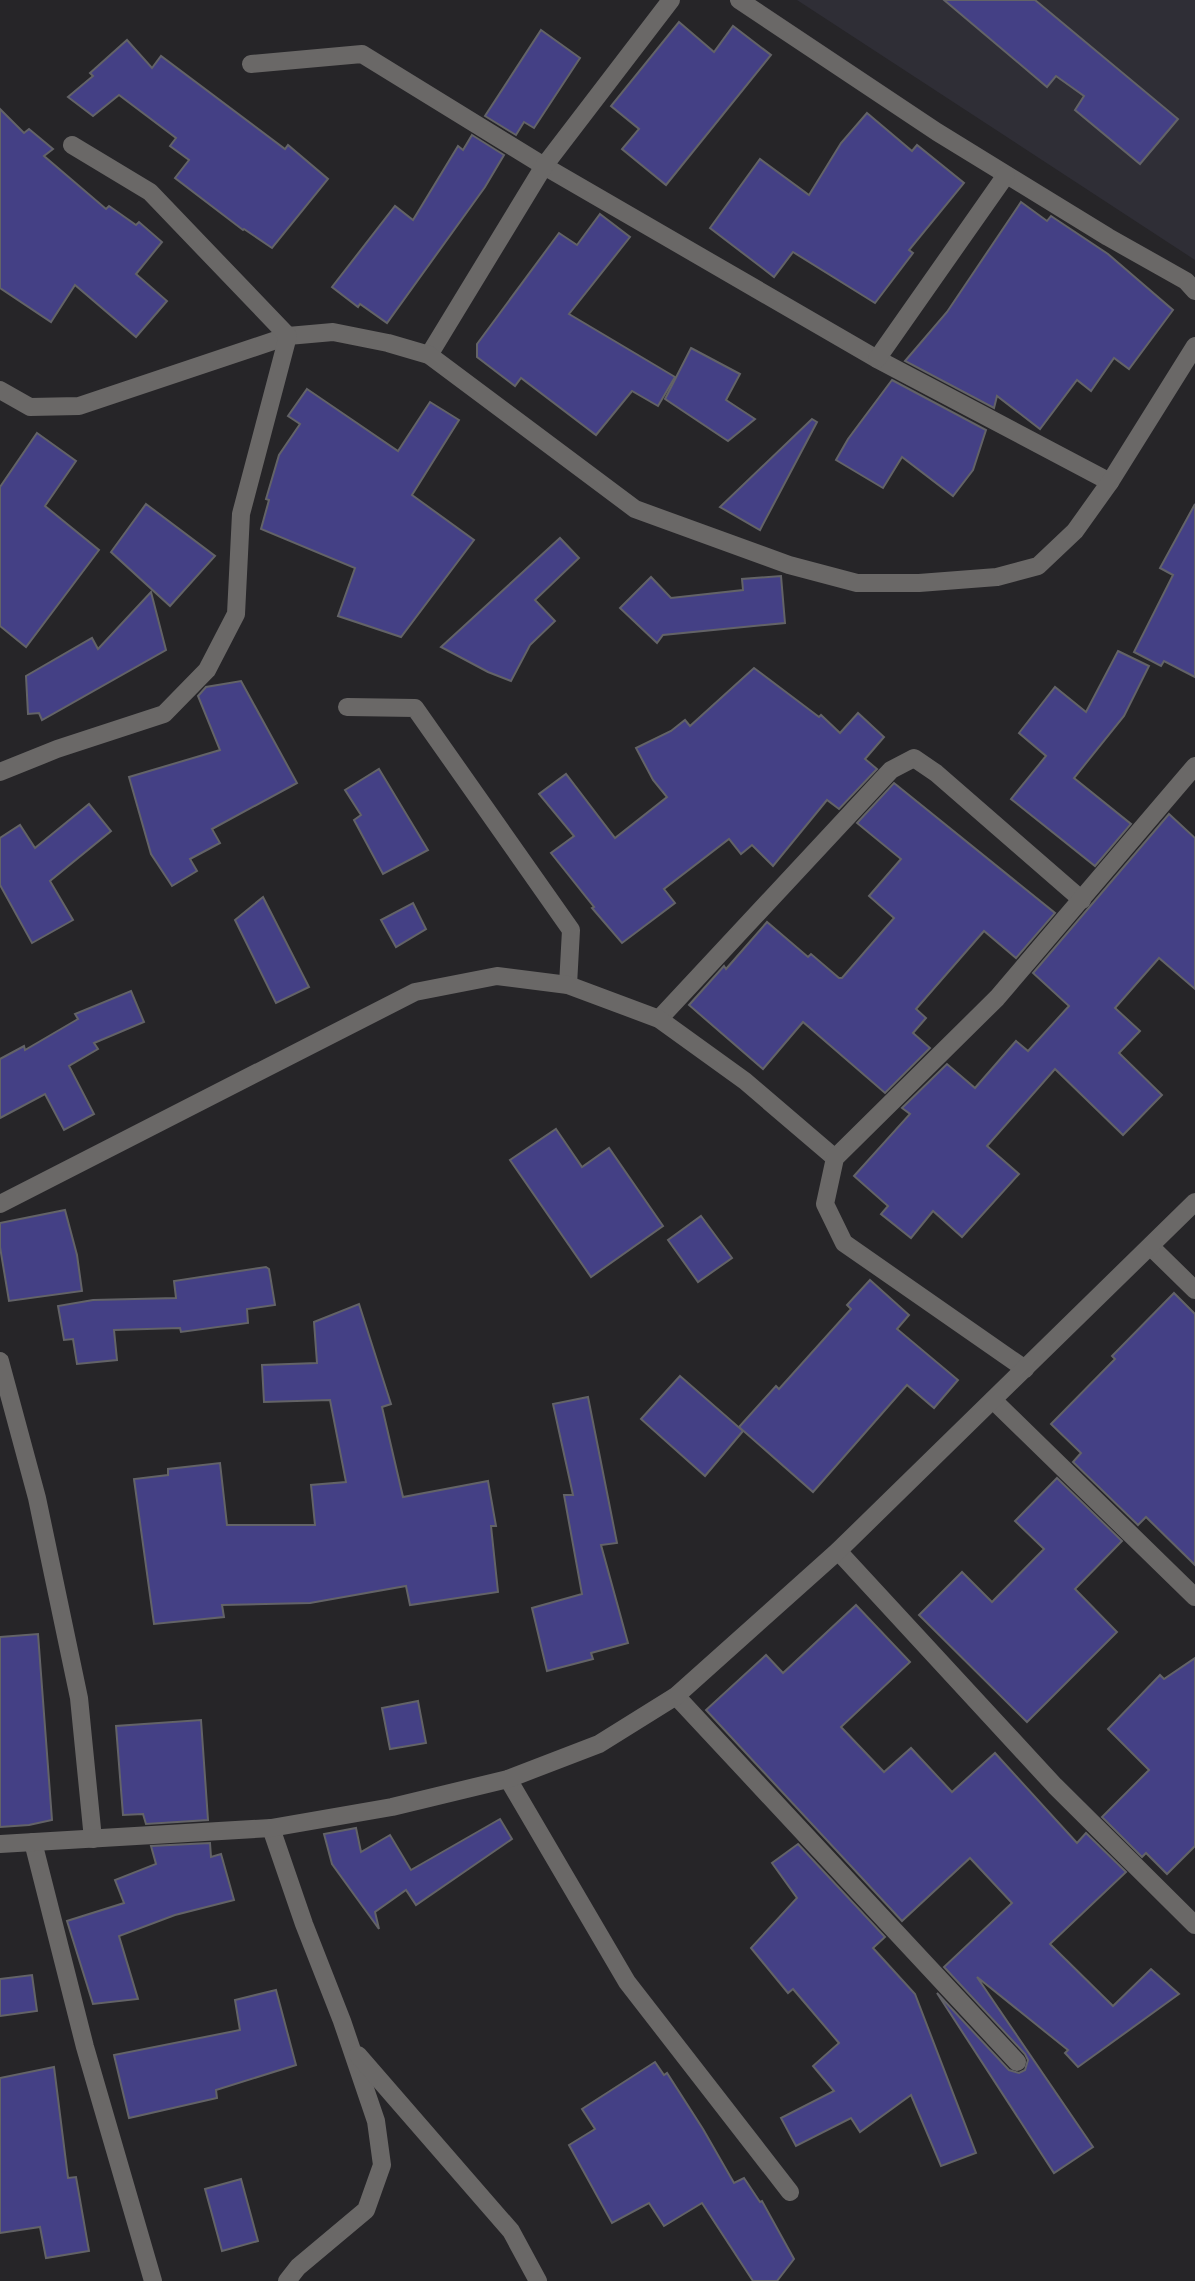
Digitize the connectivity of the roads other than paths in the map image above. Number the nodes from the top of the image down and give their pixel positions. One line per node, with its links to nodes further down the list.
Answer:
1 (671, 0): 5 (street)
2 (739, 0): 6 (street)
3 (251, 64): 5 (street)
4 (72, 145): 8 (street)
5 (544, 166): 10 (street); 11 (street)
6 (1006, 175): 7 (street); 11 (street)
7 (1195, 291)
8 (288, 336): 10 (street); 12 (street); 16 (street)
9 (1195, 346): 13 (street)
10 (429, 355): 13 (street)
11 (877, 359): 13 (street)
12 (0, 390)
13 (1110, 482)
14 (346, 707): 18 (street)
15 (1195, 766): 17 (street)
16 (0, 772)
17 (1082, 900): 19 (street); 20 (street)
18 (568, 985): 19 (street); 22 (street)
19 (659, 1019): 20 (street)
20 (835, 1158): 26 (street)
21 (1195, 1202): 23 (street)
22 (0, 1204)
23 (1151, 1247): 24 (street); 26 (street)
24 (1195, 1290)
25 (0, 1361): 33 (street)
26 (1025, 1369): 27 (street)
27 (993, 1400): 28 (street); 29 (street)
28 (838, 1551): 30 (street); 36 (street)
29 (1195, 1597)
30 (676, 1696): 31 (street); 38 (street)
31 (508, 1779): 32 (street); 39 (street)
32 (271, 1828): 33 (street); 37 (street)
33 (93, 1839): 34 (street)
34 (33, 1842): 35 (street); 40 (street)
35 (0, 1844)
36 (1195, 1925)
37 (351, 2047): 41 (street); 42 (street)
38 (1017, 2062)
39 (790, 2192)
40 (153, 2281)
41 (287, 2281)
42 (538, 2281)

